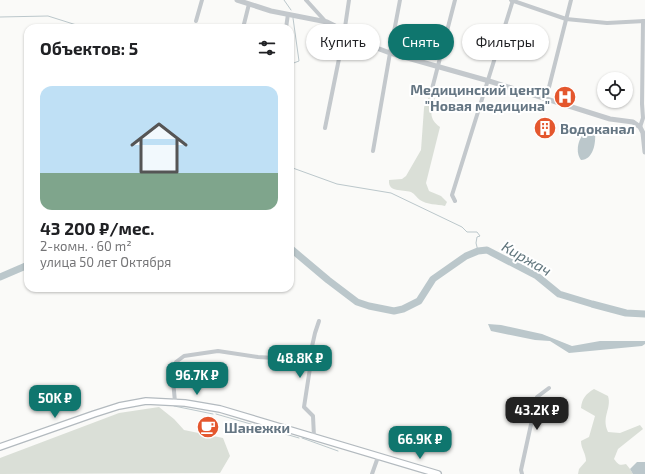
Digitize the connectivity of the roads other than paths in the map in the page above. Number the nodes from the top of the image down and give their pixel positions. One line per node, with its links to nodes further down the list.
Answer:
1 (202, 0): 12 (street)
2 (237, 0): 9 (street)
3 (306, 0): 14 (street)
4 (349, 0): 18 (street)
5 (400, 0): 19 (street)
6 (455, 0): 23 (street)
7 (512, 0): 11 (street); 24 (street)
8 (571, 0): 11 (street)
9 (246, 2): 10 (street); 15 (street)
10 (288, 14): 14 (street); 16 (street)
11 (566, 19): 13 (street); 26 (street)
12 (196, 21)
13 (644, 21): 27 (street)
14 (327, 22): 17 (street)
15 (243, 24)
16 (287, 24)
17 (331, 24)
18 (345, 24)
19 (395, 24)
20 (339, 60): 28 (street)
21 (389, 60): 29 (street)
22 (415, 60): 23 (street)
23 (437, 66): 24 (street); 25 (street)
24 (489, 81): 26 (street); 31 (street)
25 (432, 88)
26 (546, 100): 27 (street)
27 (640, 126): 30 (street)
28 (326, 128)
29 (373, 151)
30 (645, 152)
31 (455, 201)
32 (319, 321): 33 (street)
33 (309, 360): 34 (street); 36 (street); 37 (street)
34 (329, 364)
35 (549, 388): 42 (street)
36 (175, 402): 37 (main road); 38 (main road)
37 (314, 437): 39 (main road)
38 (0, 447)
39 (378, 457): 40 (street); 41 (main road)
40 (372, 474)
41 (438, 474)
42 (522, 474)

